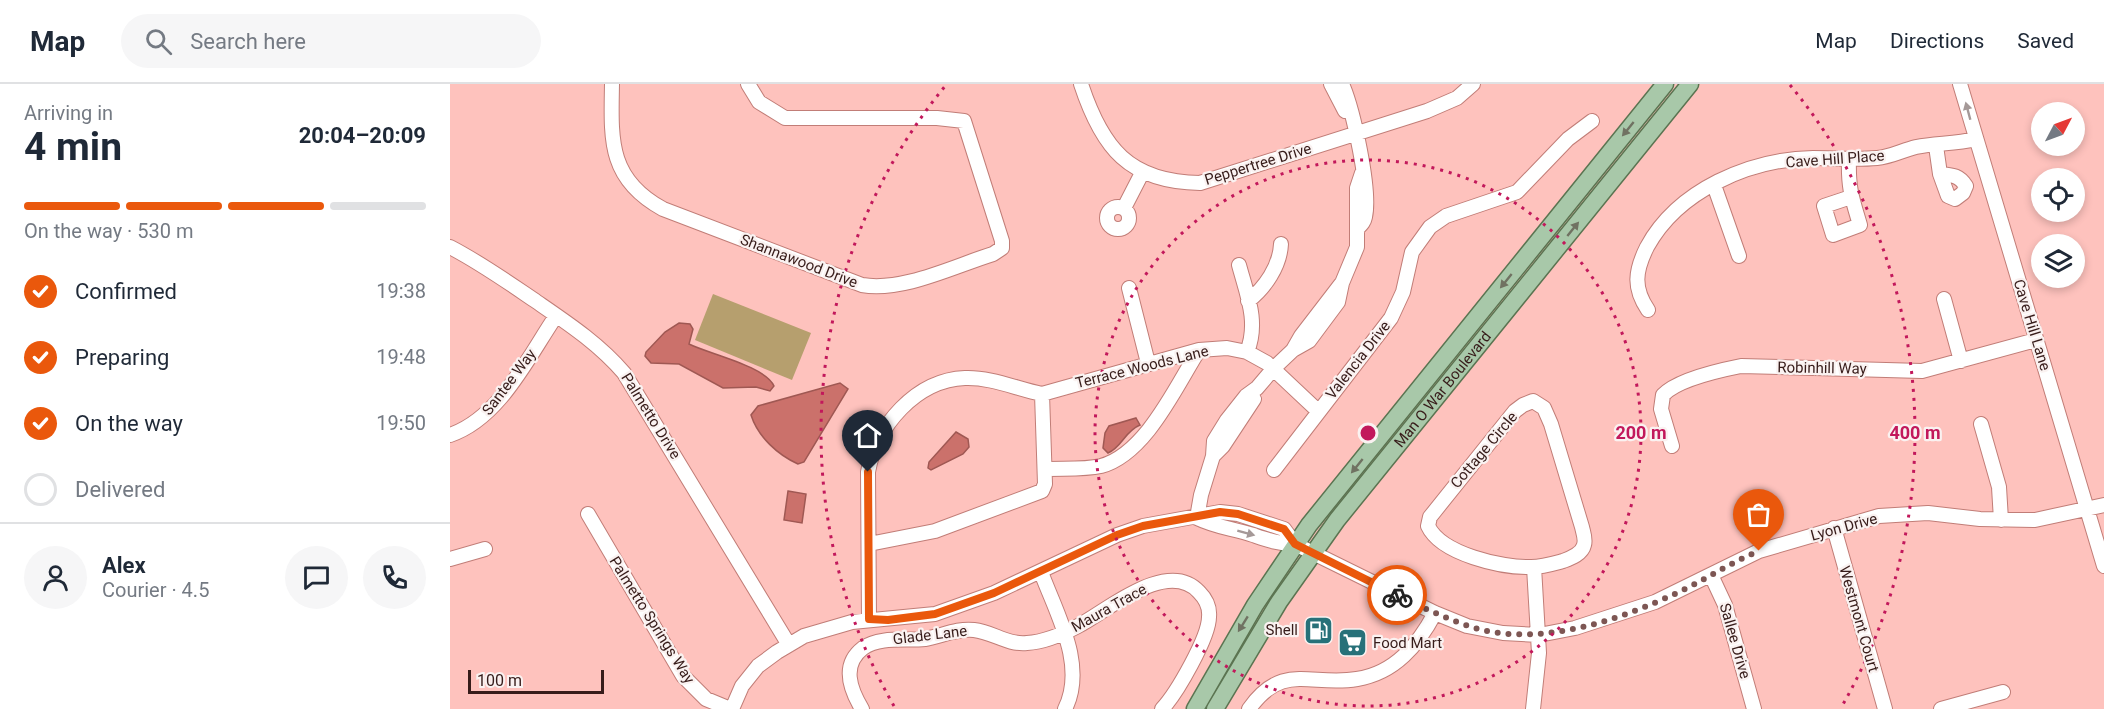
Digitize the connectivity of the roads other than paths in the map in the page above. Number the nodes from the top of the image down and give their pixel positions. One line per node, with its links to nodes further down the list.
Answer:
1 (612, 84): 2 (street, Shannawood Drive)
2 (748, 84)
3 (1081, 84): 16 (street, Peppertree Drive)
4 (1331, 84): 10 (street)
5 (1342, 84): 10 (street)
6 (1473, 84): 12 (street, Peppertree Drive)
7 (1665, 84): 50 (main road, Man O War Boulevard, one-way to 50)
8 (1690, 84): 52 (main road, Man O War Boulevard, one-way to 8)
9 (1960, 84): 13 (street, Cave Hill Lane, one-way to 9)
10 (1351, 118): 12 (street)
11 (1592, 121): 37 (street, Valencia Drive)
12 (1355, 134): 16 (street, Peppertree Drive); 35 (street)
13 (1975, 139): 14 (street, Cave Hill Place); 30 (street, Cave Hill Lane)
14 (1935, 146): 15 (street, Cave Hill Place); 17 (street)
15 (1849, 159): 18 (street, Cave Hill Place); 19 (street)
16 (1142, 173): 20 (street)
17 (1940, 174)
18 (1714, 185): 23 (street); 28 (street, Cave Hill Place)
19 (1851, 196)
20 (1124, 208)
21 (1281, 244): 27 (street)
22 (450, 248): 29 (street, Palmetto Drive)
23 (1739, 256)
24 (1239, 265): 27 (street)
25 (1129, 288): 34 (street)
26 (1944, 299): 33 (street)
27 (1248, 301): 32 (street)
28 (1648, 310)
29 (556, 315): 39 (street, Santee Way); 62 (street, Palmetto Drive)
30 (2036, 340): 33 (street, Robinhill Way); 44 (street, Cave Hill Lane)
31 (1199, 350): 32 (street, Terrace Woods Lane); 34 (street, Terrace Woods Lane); 41 (street)
32 (1247, 352): 35 (street, Terrace Woods Lane)
33 (1961, 360): 40 (street, Robinhill Way)
34 (1148, 363): 36 (street, Terrace Woods Lane)
35 (1274, 368): 37 (street, Valencia Drive); 46 (street)
36 (1042, 394): 41 (street); 49 (street)
37 (1318, 411): 42 (street, Valencia Drive)
38 (1980, 424): 47 (street)
39 (450, 435)
40 (1672, 446)
41 (1045, 469): 49 (street)
42 (1274, 471)
43 (2104, 505): 44 (street, Lyon Drive)
44 (2087, 510): 47 (street, Lyon Drive); 54 (street, Cave Hill Lane)
45 (588, 514): 64 (street, Palmetto Springs Way)
46 (1197, 518): 50 (street, Lyon Drive); 56 (street)
47 (2001, 520): 48 (street, Lyon Drive)
48 (1834, 528): 57 (street, Lyon Drive); 73 (street, Westmont Court)
49 (869, 544): 59 (street)
50 (1295, 544): 52 (street, Lyon Drive); 68 (main road, Man O War Boulevard, one-way to 68)
51 (485, 549): 53 (street)
52 (1313, 553): 58 (street, Lyon Drive); 69 (main road, Man O War Boulevard)
53 (450, 559)
54 (2104, 566)
55 (1534, 567): 55 (street, Cottage Circle); 61 (street)
56 (1041, 572): 59 (street); 60 (street)
57 (1711, 575): 61 (street, Lyon Drive); 72 (street, Sallee Drive)
58 (1435, 613): 61 (street, Lyon Drive); 70 (street)
59 (869, 619): 62 (street)
60 (1064, 633): 65 (street, Glade Lane); 66 (street); 67 (street, Maura Trace)
61 (1539, 635): 71 (street)
62 (789, 645): 64 (street)
63 (2003, 692): 74 (street)
64 (731, 709)
65 (862, 709)
66 (1065, 709)
67 (1162, 709)
68 (1195, 709)
69 (1215, 709)
70 (1249, 709)
71 (1533, 709)
72 (1754, 709)
73 (1885, 709)
74 (1941, 709)

